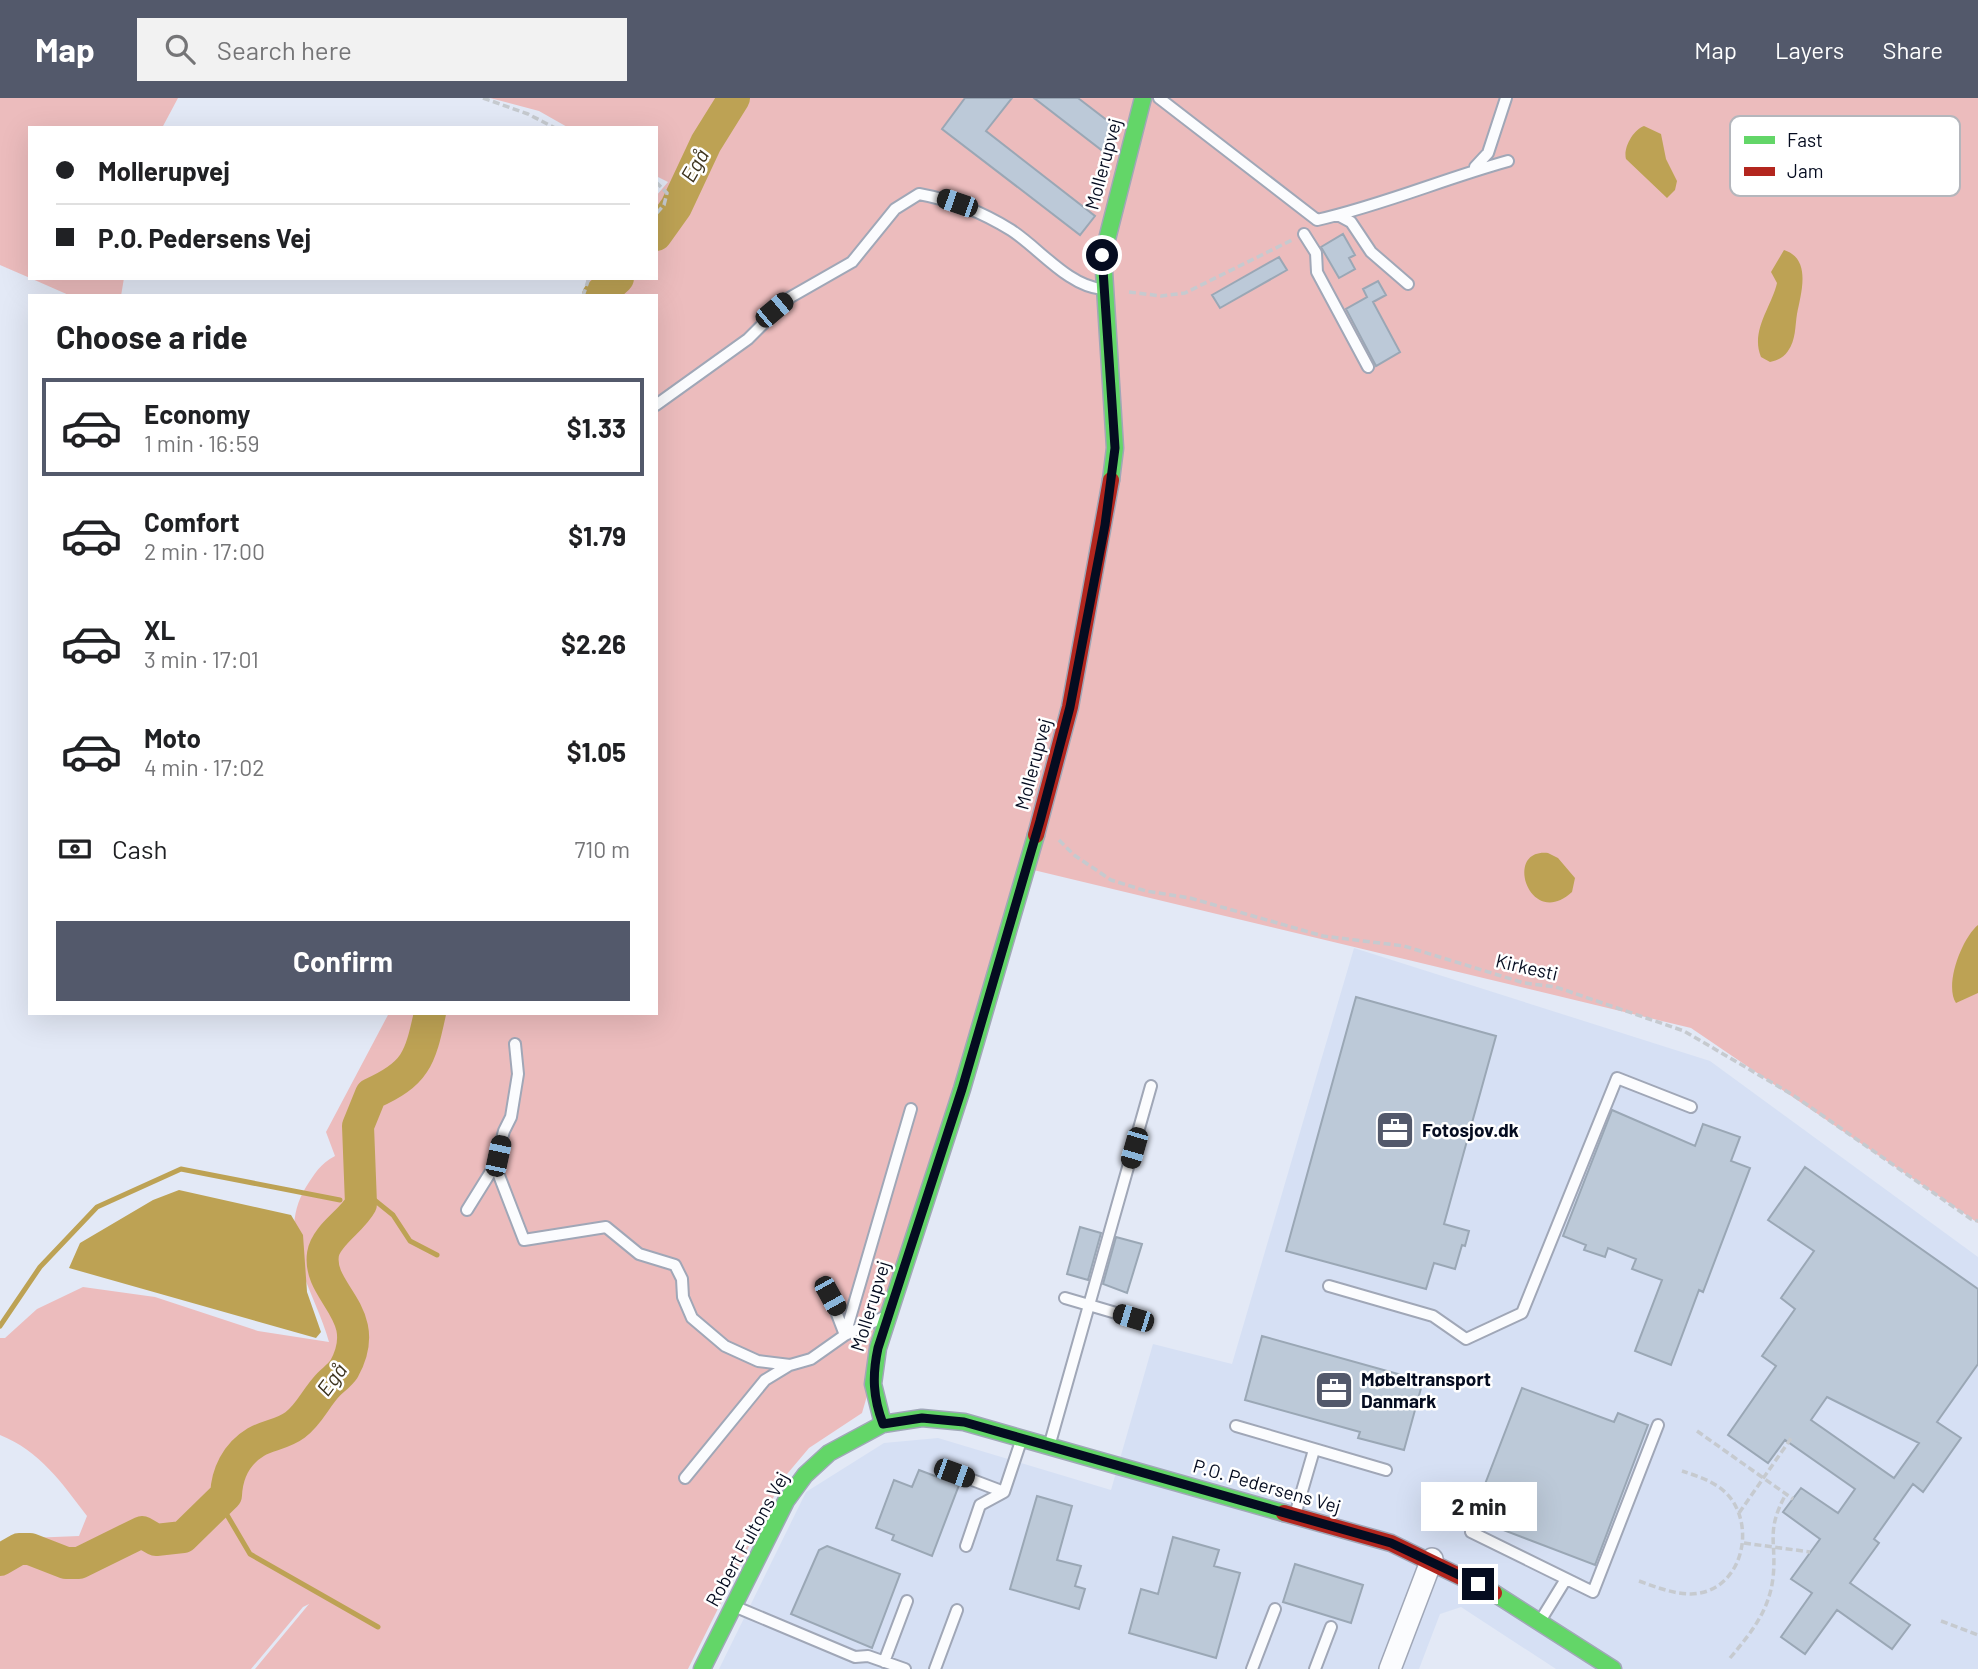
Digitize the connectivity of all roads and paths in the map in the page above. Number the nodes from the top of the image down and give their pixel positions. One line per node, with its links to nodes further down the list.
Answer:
1 (483, 98): 5 (path)
2 (1143, 98): 13 (street, Mollerupvej)
3 (1159, 98): 10 (lane)
4 (1506, 98): 7 (lane)
5 (551, 126)
6 (1508, 161): 7 (lane)
7 (1470, 171): 10 (lane)
8 (658, 184): 9 (path)
9 (658, 212)
10 (1338, 215): 12 (lane)
11 (1304, 234): 13 (path); 14 (lane)
12 (1408, 284)
13 (1102, 289): 15 (lane); 16 (street, Mollerupvej)
14 (1368, 367)
15 (658, 404)
16 (1040, 821): 23 (path, Kirkesti); 28 (street, Mollerupvej)
17 (516, 1044): 21 (lane)
18 (1152, 1086): 27 (lane)
19 (1691, 1107): 24 (lane)
20 (911, 1109): 30 (lane)
21 (495, 1165): 22 (lane); 31 (lane)
22 (467, 1210)
23 (1978, 1221)
24 (1329, 1286)
25 (830, 1296): 30 (lane)
26 (1065, 1298): 27 (lane)
27 (1089, 1305): 29 (lane); 38 (lane)
28 (888, 1315): 30 (lane); 32 (street, Mollerupvej)
29 (1133, 1318)
30 (845, 1335): 31 (lane)
31 (790, 1365): 43 (lane)
32 (883, 1424): 37 (street, P.O. Pedersens Vej); 59 (street, Robert Fultons Vej)
33 (1658, 1425): 56 (lane)
34 (1236, 1426): 39 (lane)
35 (1697, 1431): 44 (path)
36 (1792, 1437): 44 (path)
37 (1021, 1438): 38 (street, P.O. Pedersens Vej); 45 (lane)
38 (1049, 1446): 49 (street, P.O. Pedersens Vej)
39 (1314, 1450): 40 (lane); 49 (lane)
40 (1386, 1470)
41 (1682, 1471): 48 (path)
42 (954, 1473): 45 (lane)
43 (685, 1478)
44 (1763, 1478): 46 (path); 48 (path)
45 (1004, 1492): 52 (lane)
46 (1786, 1494): 47 (path); 53 (path)
47 (1793, 1499)
48 (1739, 1513): 51 (path)
49 (1295, 1516): 55 (street, P.O. Pedersens Vej)
50 (1471, 1532): 56 (lane)
51 (1744, 1543): 53 (path); 57 (path)
52 (966, 1546)
53 (1771, 1548): 54 (path); 66 (path)
54 (1810, 1552)
55 (1432, 1559): 62 (street, P.O. Pedersens Vej); 73 (street)
56 (1566, 1578): 62 (lane)
57 (1639, 1581)
58 (907, 1601): 67 (lane)
59 (733, 1606): 67 (lane); 68 (street, Robert Fultons Vej)
60 (1275, 1609): 71 (lane)
61 (957, 1610): 70 (lane)
62 (1541, 1620): 74 (street, P.O. Pedersens Vej)
63 (1941, 1621): 65 (path)
64 (1331, 1628): 72 (lane)
65 (1978, 1635)
66 (1730, 1658)
67 (884, 1662): 69 (lane)
68 (702, 1669)
69 (905, 1669)
70 (935, 1669)
71 (1252, 1669)
72 (1315, 1669)
73 (1390, 1669)
74 (1613, 1669)

